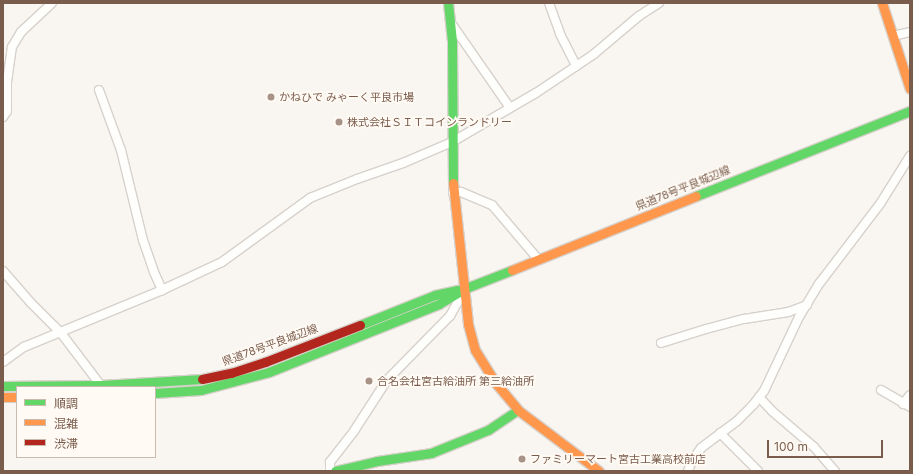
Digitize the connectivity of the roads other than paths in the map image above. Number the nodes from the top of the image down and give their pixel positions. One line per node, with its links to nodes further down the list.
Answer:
1 (52, 3): 14 (street)
2 (448, 3): 6 (main road)
3 (549, 3): 9 (street)
4 (659, 3): 9 (street)
5 (882, 3): 8 (main road)
6 (450, 22): 12 (street); 15 (main road)
7 (910, 32): 8 (street)
8 (893, 36): 10 (main road)
9 (576, 66): 12 (street)
10 (910, 89)
11 (99, 90): 21 (street)
12 (510, 108): 15 (street)
13 (910, 111): 18 (main road, 県道78号平良城辺線)
14 (3, 117)
15 (452, 142): 17 (main road); 21 (street)
16 (910, 156): 22 (street)
17 (453, 193): 18 (street); 20 (main road)
18 (538, 258): 20 (main road, 県道78号平良城辺線)
19 (3, 271): 23 (street)
20 (466, 288): 27 (main road, 県道78号平良城辺線); 29 (main road, 県道78号平良城辺線); 35 (main road); 37 (street)
21 (162, 290): 23 (street)
22 (807, 305): 24 (street); 33 (street)
23 (61, 333): 25 (street); 27 (street)
24 (660, 343)
25 (3, 362)
26 (3, 386): 27 (main road, 県道78号平良城辺線)
27 (101, 386)
28 (881, 390): 34 (street)
29 (156, 393)
30 (910, 395): 34 (street)
31 (3, 397): 32 (main road)
32 (16, 397)
33 (759, 397): 36 (street); 42 (street)
34 (907, 406)
35 (518, 410): 38 (main road); 39 (main road)
36 (720, 434): 40 (street); 41 (street)
37 (330, 471)
38 (335, 471)
39 (599, 471)
40 (688, 471)
41 (758, 471)
42 (835, 471)

